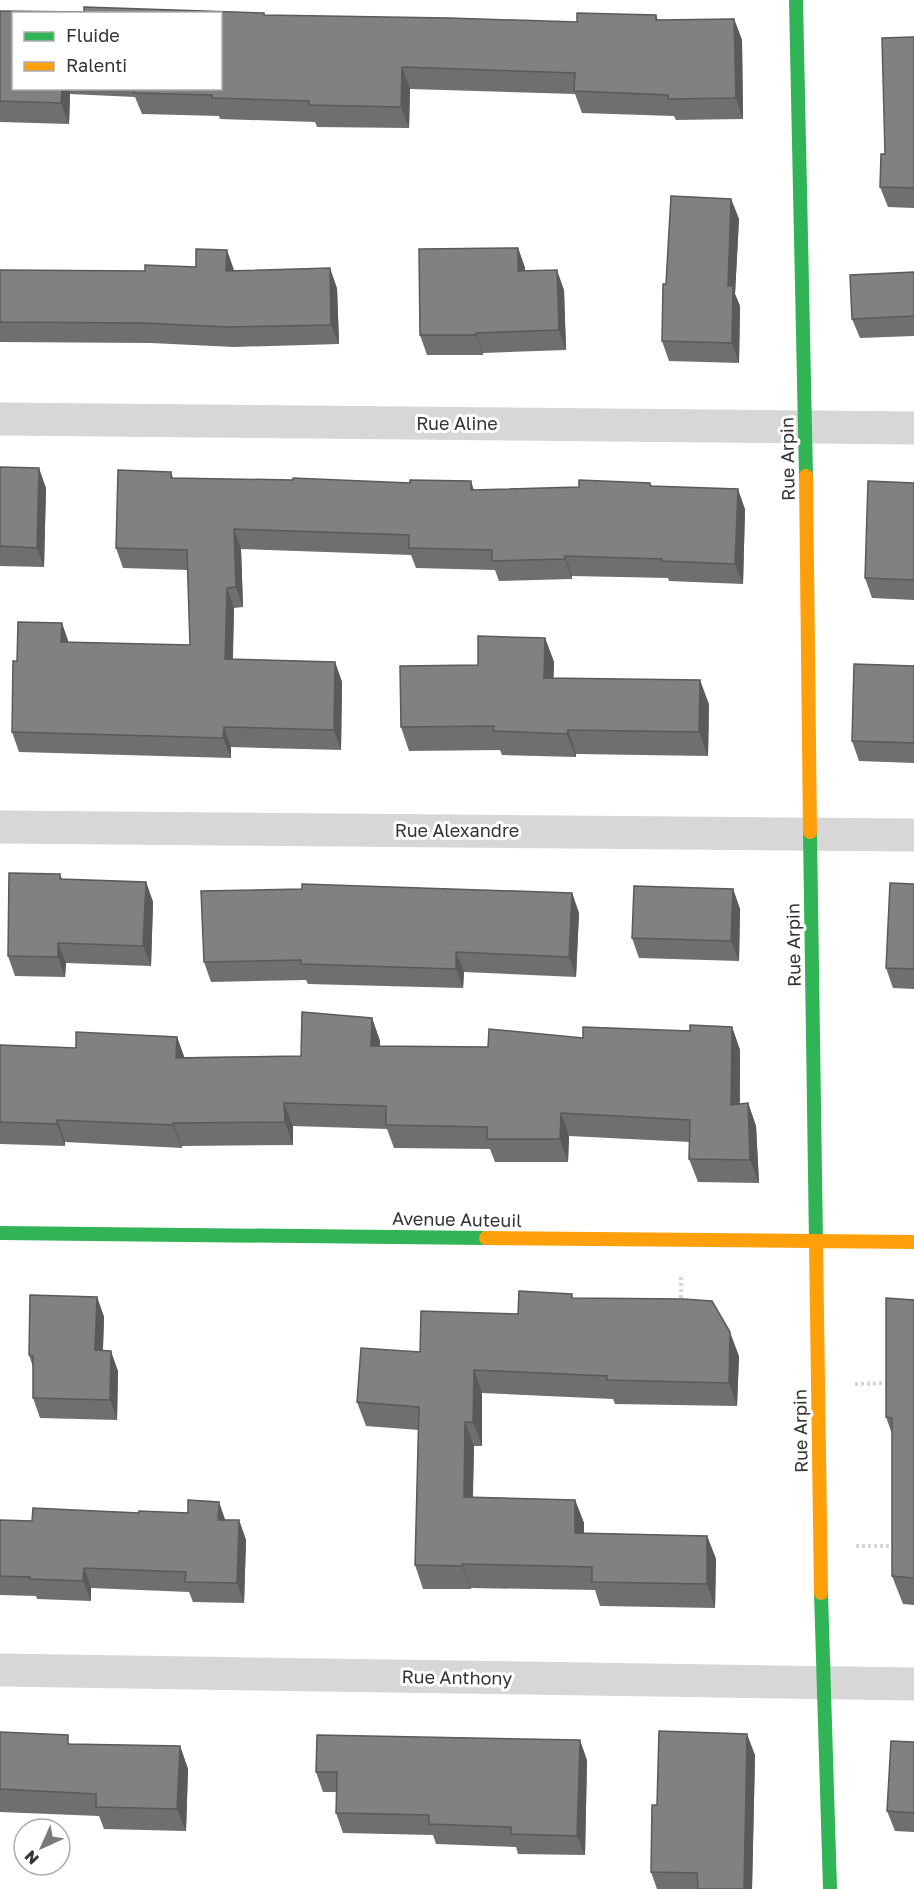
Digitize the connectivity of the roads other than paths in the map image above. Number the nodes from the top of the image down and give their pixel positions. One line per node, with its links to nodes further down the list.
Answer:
1 (796, 0): 3 (street, Rue Arpin)
2 (0, 419): 3 (street, Rue Aline)
3 (805, 426): 4 (street, Rue Aline); 6 (street, Rue Arpin)
4 (914, 428)
5 (0, 827): 6 (street, Rue Alexandre)
6 (809, 833): 7 (street, Rue Alexandre); 9 (street, Rue Arpin)
7 (914, 835)
8 (0, 1233): 9 (street, Avenue Auteuil)
9 (815, 1240): 10 (street, Avenue Auteuil); 12 (street, Rue Arpin)
10 (914, 1242)
11 (0, 1670): 12 (street, Rue Anthony)
12 (825, 1683): 13 (street, Rue Anthony); 14 (street, Rue Arpin)
13 (914, 1684)
14 (830, 1889)

